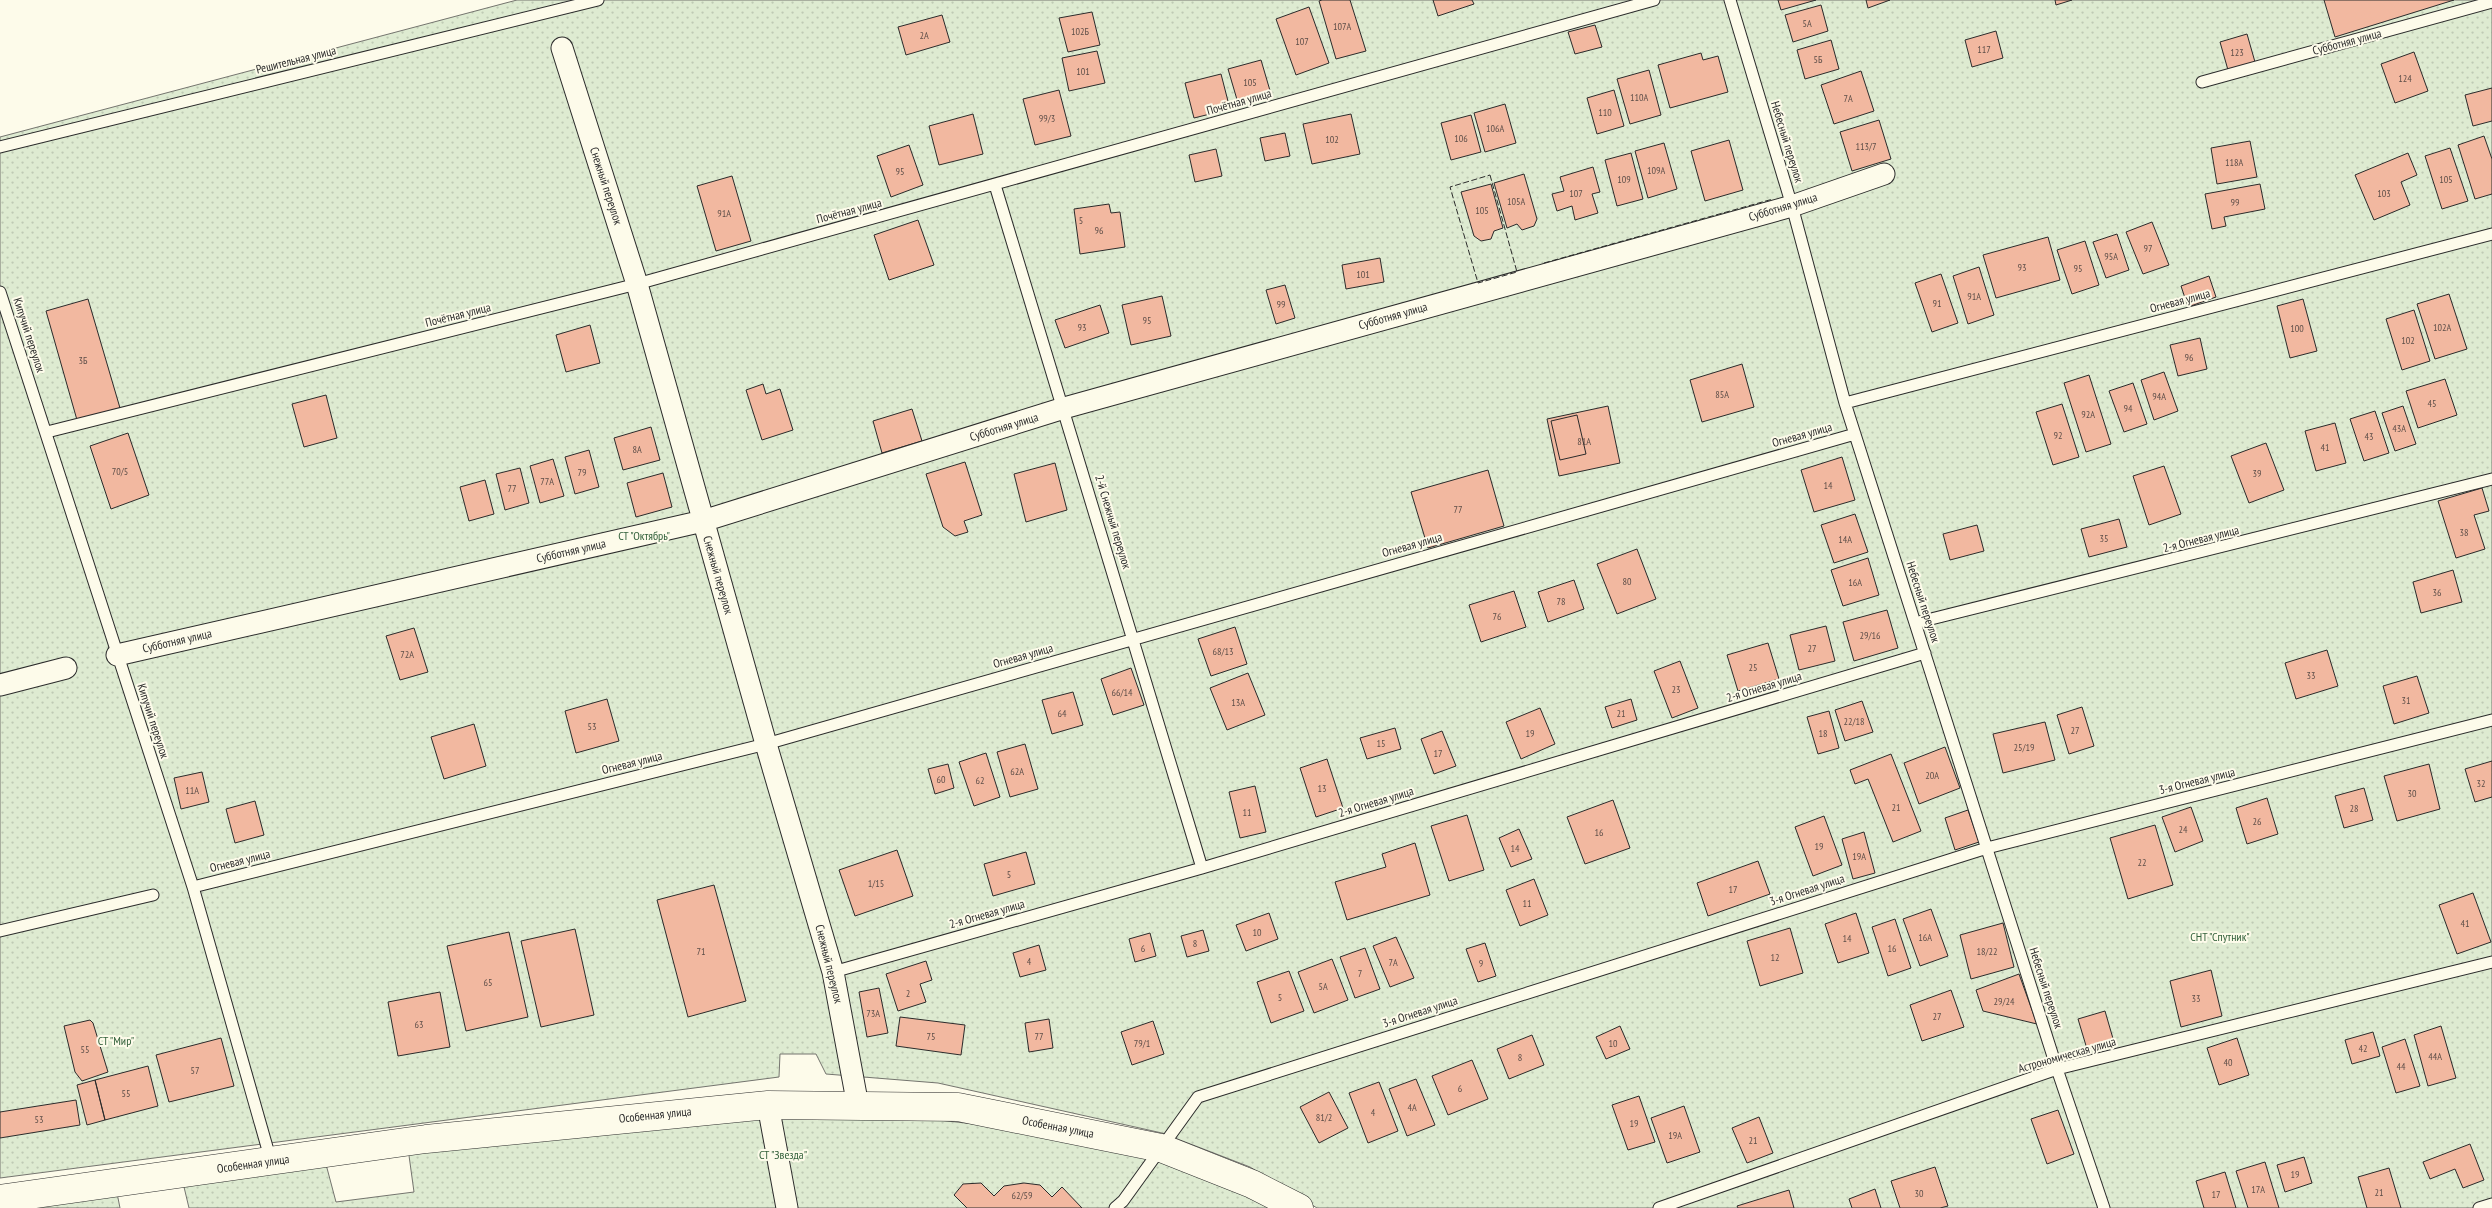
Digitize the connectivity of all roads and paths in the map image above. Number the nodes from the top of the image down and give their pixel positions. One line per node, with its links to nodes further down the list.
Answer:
1 (598, 0): 7 (lane, Решительная улица)
2 (1654, 0): 9 (lane, Почётная улица)
3 (1730, 0): 10 (lane, Небесный переулок)
4 (2492, 2): 6 (lane, Субботняя улица)
5 (562, 48): 12 (street, Снежный переулок)
6 (2202, 82)
7 (0, 147)
8 (1884, 174): 10 (street, Субботняя улица)
9 (995, 184): 12 (lane, Почётная улица); 15 (lane, 2-й Снежный переулок)
10 (1792, 206): 14 (lane, Небесный переулок); 15 (street, Субботняя улица)
11 (2492, 234): 14 (lane, Огневая улица)
12 (637, 284): 16 (lane, Почётная улица); 19 (street, Снежный переулок)
13 (0, 292): 16 (lane, Кипучий переулок)
14 (1845, 403): 17 (lane, Небесный переулок)
15 (1064, 408): 19 (street, Субботняя улица); 21 (lane, 2-й Снежный переулок)
16 (47, 432): 23 (lane, Кипучий переулок)
17 (1855, 434): 20 (lane, Небесный переулок); 21 (lane, Огневая улица)
18 (2492, 479): 20 (lane, 2-я Огневая улица)
19 (703, 520): 23 (street, Субботняя улица); 27 (street, Снежный переулок)
20 (1916, 623): 22 (lane, Небесный переулок)
21 (1134, 639): 27 (lane, Огневая улица); 29 (lane, 2-й Снежный переулок)
22 (1925, 653): 28 (lane, Небесный переулок); 29 (lane, 2-я Огневая улица)
23 (117, 654): 30 (lane, Кипучий переулок)
24 (66, 668): 25 (street)
25 (0, 685)
26 (2492, 720): 28 (lane, 3-я Огневая улица)
27 (766, 744): 30 (lane, Огневая улица); 34 (street, Снежный переулок)
28 (1987, 848): 35 (lane, Небесный переулок); 38 (lane, 3-я Огневая улица)
29 (1202, 868): 34 (lane, 2-я Огневая улица)
30 (193, 887): 39 (lane, Кипучий переулок)
31 (153, 896): 32 (lane)
32 (0, 931)
33 (2492, 962): 35 (lane, Астрономическая улица)
34 (833, 972): 37 (street, Снежный переулок)
35 (2058, 1069): 45 (lane, Астрономическая улица); 46 (lane, Небесный переулок)
36 (768, 1105): 37 (main road, Особенная улица); 39 (main road, Особенная улица); 42 (street)
37 (858, 1106): 38 (main road, Особенная улица)
38 (1161, 1148): 43 (lane, 3-я Огневая улица); 44 (main road, Особенная улица)
39 (271, 1161): 40 (main road, Особенная улица)
40 (0, 1199)
41 (2492, 1204): 47 (lane)
42 (787, 1208)
43 (1115, 1208)
44 (1299, 1208)
45 (1659, 1208)
46 (2104, 1208)
47 (2479, 1208)

